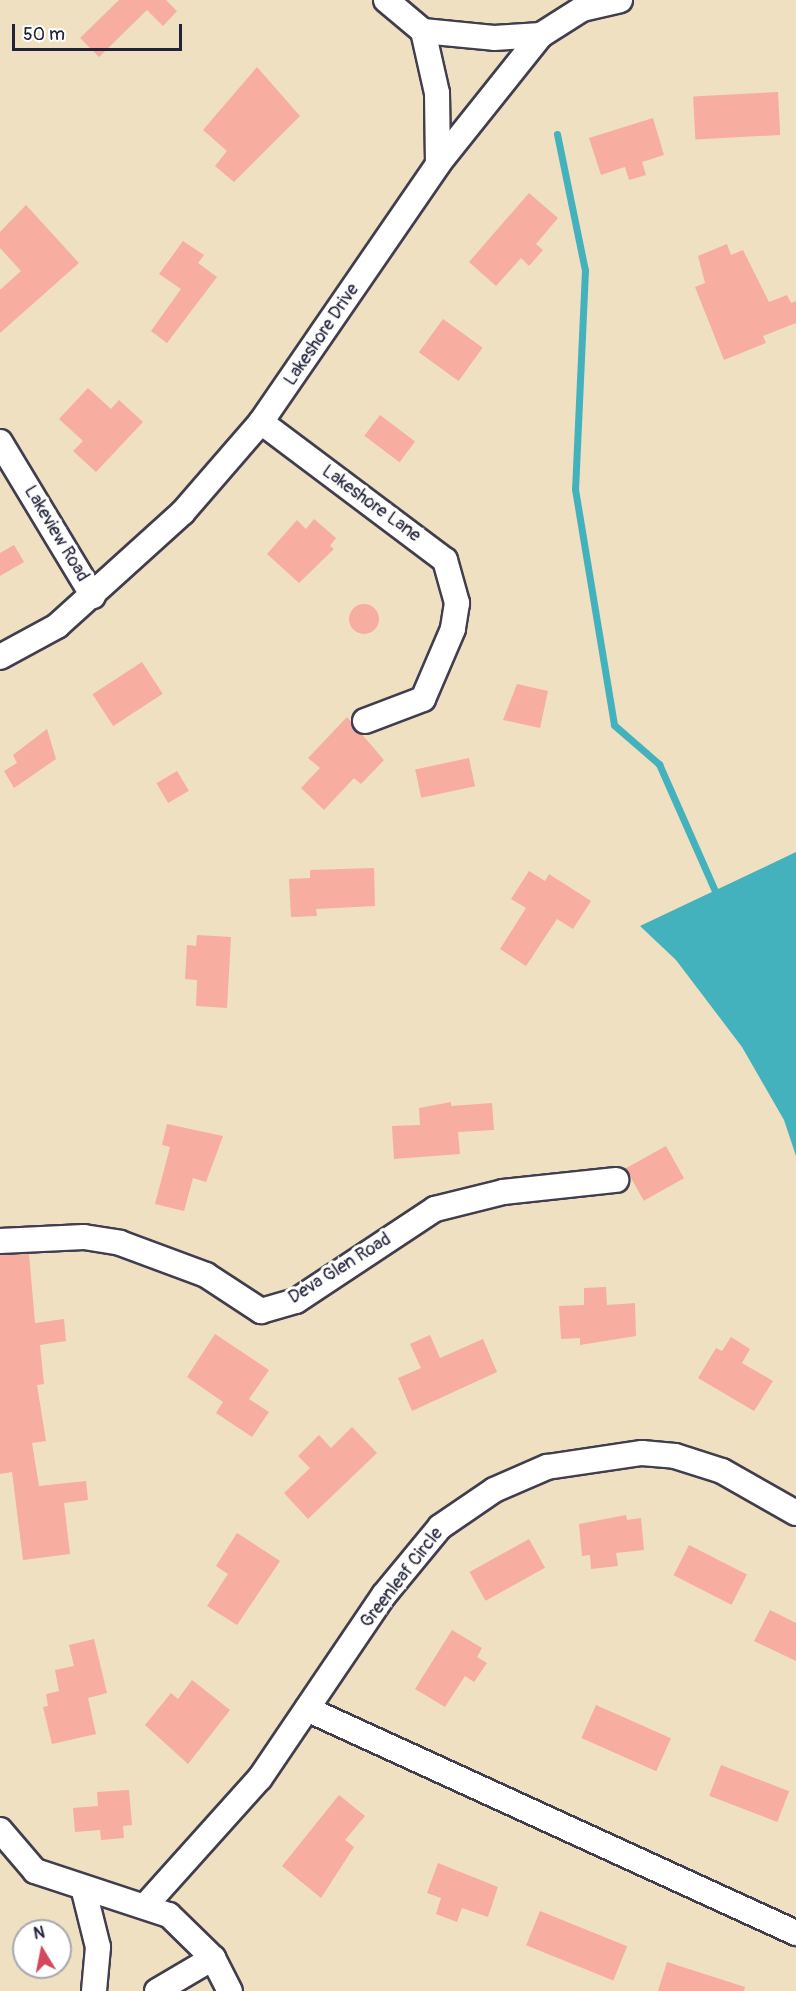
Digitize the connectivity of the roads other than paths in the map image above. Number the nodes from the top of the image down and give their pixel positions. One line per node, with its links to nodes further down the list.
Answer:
1 (386, 0): 3 (street)
2 (620, 0): 4 (street, Lakeshore Drive)
3 (423, 31): 4 (street); 5 (street)
4 (541, 35): 5 (street, Lakeshore Drive)
5 (438, 164): 6 (street, Lakeshore Drive)
6 (261, 422): 8 (street, Lakeshore Drive); 10 (street, Lakeshore Lane)
7 (0, 442): 8 (street, Lakeview Road)
8 (93, 596): 9 (street, Lakeshore Drive)
9 (0, 657)
10 (365, 721)
11 (616, 1180): 12 (street, Deva Glen Road)
12 (0, 1241)
13 (796, 1513): 14 (street, Greenleaf Circle)
14 (307, 1709): 17 (street, Greenleaf Circle); 18 (street)
15 (0, 1830): 16 (street)
16 (84, 1891): 17 (street); 20 (street)
17 (145, 1905): 19 (street)
18 (796, 1933)
19 (213, 1958): 21 (street); 22 (street)
20 (94, 1991)
21 (157, 1991)
22 (230, 1991)

